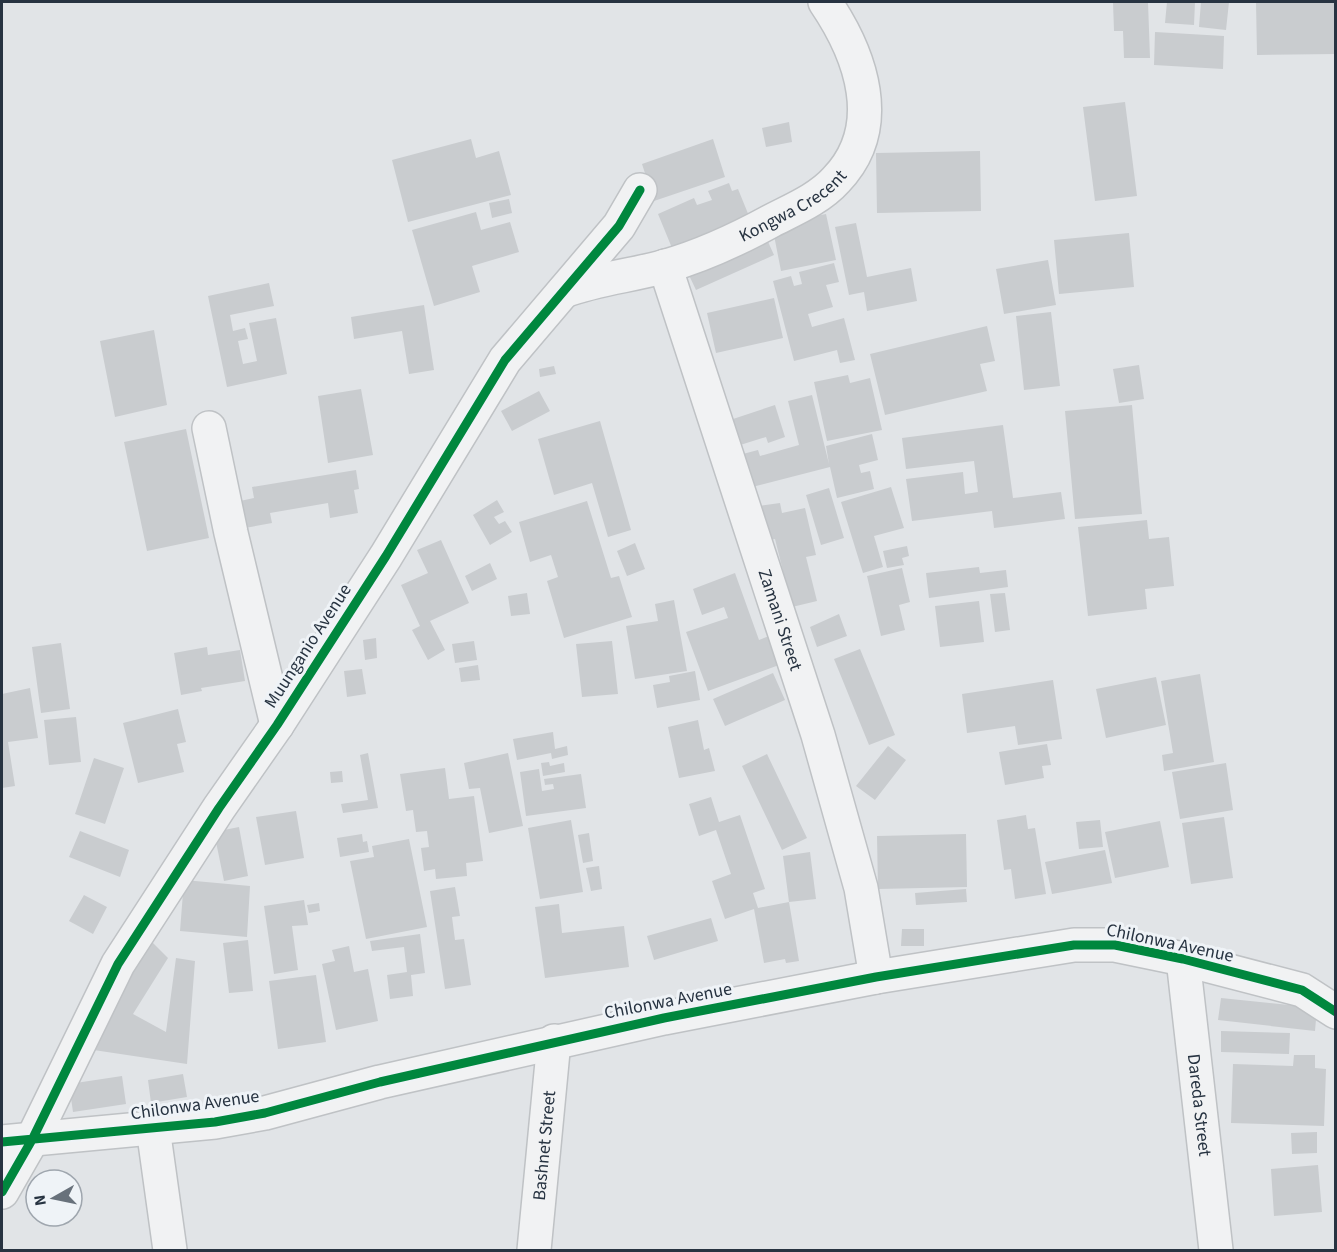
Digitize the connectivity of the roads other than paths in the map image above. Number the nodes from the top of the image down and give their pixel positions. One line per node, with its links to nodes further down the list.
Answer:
1 (825, 2): 3 (street, Kongwa Crecent)
2 (640, 190): 4 (street, Muunganio Avenue)
3 (665, 266): 4 (street, Kongwa Crecent); 8 (street, Zamani Street)
4 (564, 291): 6 (street, Muunganio Avenue)
5 (210, 428): 6 (street)
6 (277, 725): 12 (street, Muunganio Avenue)
7 (1183, 959): 8 (street, Chilonwa Avenue); 9 (street, Chilonwa Avenue); 16 (street, Dareda Street)
8 (876, 977): 10 (street, Chilonwa Avenue)
9 (1335, 1012)
10 (554, 1041): 11 (street, Chilonwa Avenue); 15 (street, Bashnet Street)
11 (153, 1128): 12 (street, Chilonwa Avenue); 14 (street)
12 (17, 1140): 13 (street, Muunganio Avenue)
13 (2, 1192)
14 (170, 1251)
15 (534, 1251)
16 (1216, 1251)

